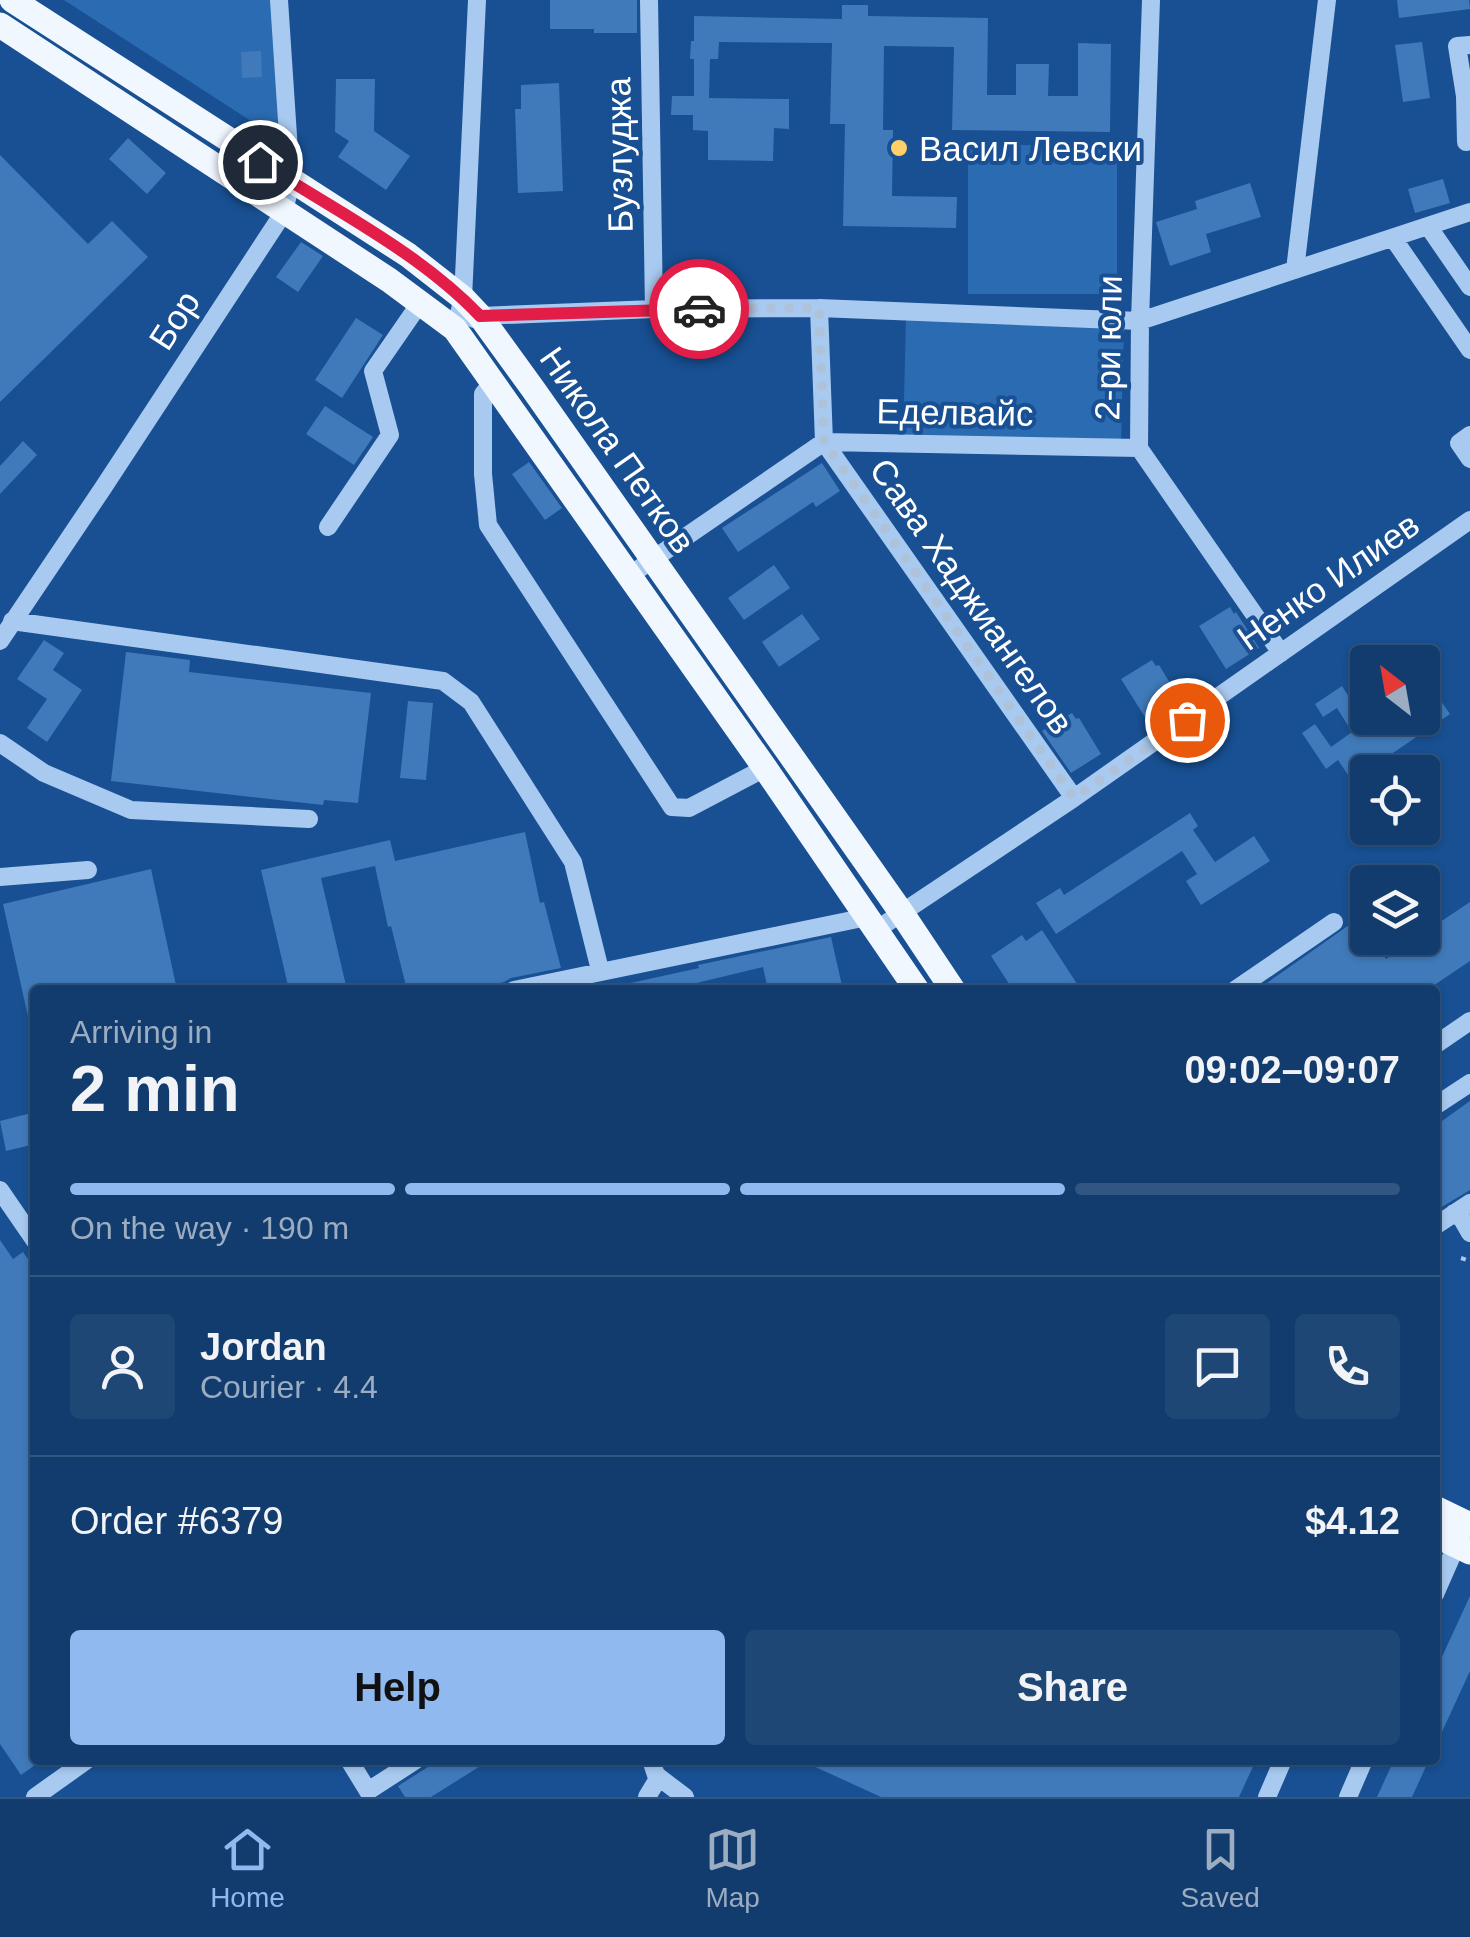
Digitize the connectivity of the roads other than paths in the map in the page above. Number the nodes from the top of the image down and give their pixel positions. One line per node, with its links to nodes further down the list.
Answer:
1 (12, 0): 10 (main road, Никола Петков)
2 (278, 0): 10 (street, Бор)
3 (477, 0): 18 (street)
4 (649, 0): 20 (street, Бузлуджа)
5 (1152, 0): 21 (street, 2-ри юли)
6 (1326, 0): 15 (street)
7 (0, 25): 11 (main road, Никола Петков)
8 (1470, 44): 9 (street)
9 (1470, 140)
10 (291, 182): 11 (street, Бор); 18 (main road, Никола Петков)
11 (284, 212): 17 (main road, Никола Петков); 33 (street, Бор)
12 (1470, 212): 13 (street)
13 (1428, 226): 14 (street); 16 (street)
14 (1393, 238): 15 (street); 23 (street)
15 (1295, 270): 21 (street)
16 (1470, 287)
17 (420, 303): 22 (main road, Никола Петков); 30 (street)
18 (472, 308): 20 (street); 22 (street); 31 (main road, Никола Петков)
19 (819, 308): 20 (street); 21 (street); 26 (street, Сава Хаджиангелов)
20 (654, 310)
21 (1140, 321): 27 (street, 2-ри юли)
22 (455, 329): 24 (main road, Никола Петков)
23 (1470, 350)
24 (494, 382): 32 (main road, Никола Петков); 37 (street)
25 (1470, 435): 28 (street)
26 (824, 442): 27 (street, Еделвайс); 31 (street); 38 (street, Сава Хаджиангелов)
27 (1139, 448): 35 (street, 2-ри юли)
28 (1470, 460)
29 (1470, 520): 35 (street, Ненко Илиев)
30 (328, 527)
31 (654, 560): 32 (street); 42 (main road, Никола Петков)
32 (630, 575): 37 (main road, Никола Петков)
33 (12, 621): 34 (street, Бор); 45 (street)
34 (0, 641)
35 (1281, 654): 38 (street, Ненко Илиев)
36 (0, 744): 39 (street)
37 (765, 768): 44 (main road, Никола Петков)
38 (1074, 798): 42 (street, Ненко Илиев)
39 (308, 820)
40 (88, 870): 41 (street)
41 (0, 877)
42 (901, 912): 44 (street, Ненко Илиев); 48 (main road, Никола Петков)
43 (1334, 922): 49 (street)
44 (872, 923): 45 (street); 47 (main road, Никола Петков)
45 (600, 970): 46 (street)
46 (536, 985)
47 (915, 985)
48 (950, 985)
49 (1241, 985)
50 (1464, 1026): 51 (street); 52 (street)
51 (1440, 1043)
52 (1470, 1048)
53 (1470, 1083): 54 (street)
54 (1440, 1103)
55 (0, 1190): 59 (street)
56 (1462, 1208): 57 (street); 58 (street)
57 (1440, 1223)
58 (1470, 1234)
59 (30, 1235)
60 (1440, 1514): 61 (main road)
61 (1460, 1536): 62 (street)
62 (1440, 1582)
63 (80, 1765): 69 (street)
64 (352, 1765): 65 (street)
65 (408, 1765)
66 (1282, 1765): 72 (street)
67 (1362, 1765): 73 (street)
68 (655, 1768): 70 (street); 71 (street)
69 (35, 1797)
70 (647, 1797)
71 (685, 1797)
72 (1267, 1797)
73 (1348, 1797)

